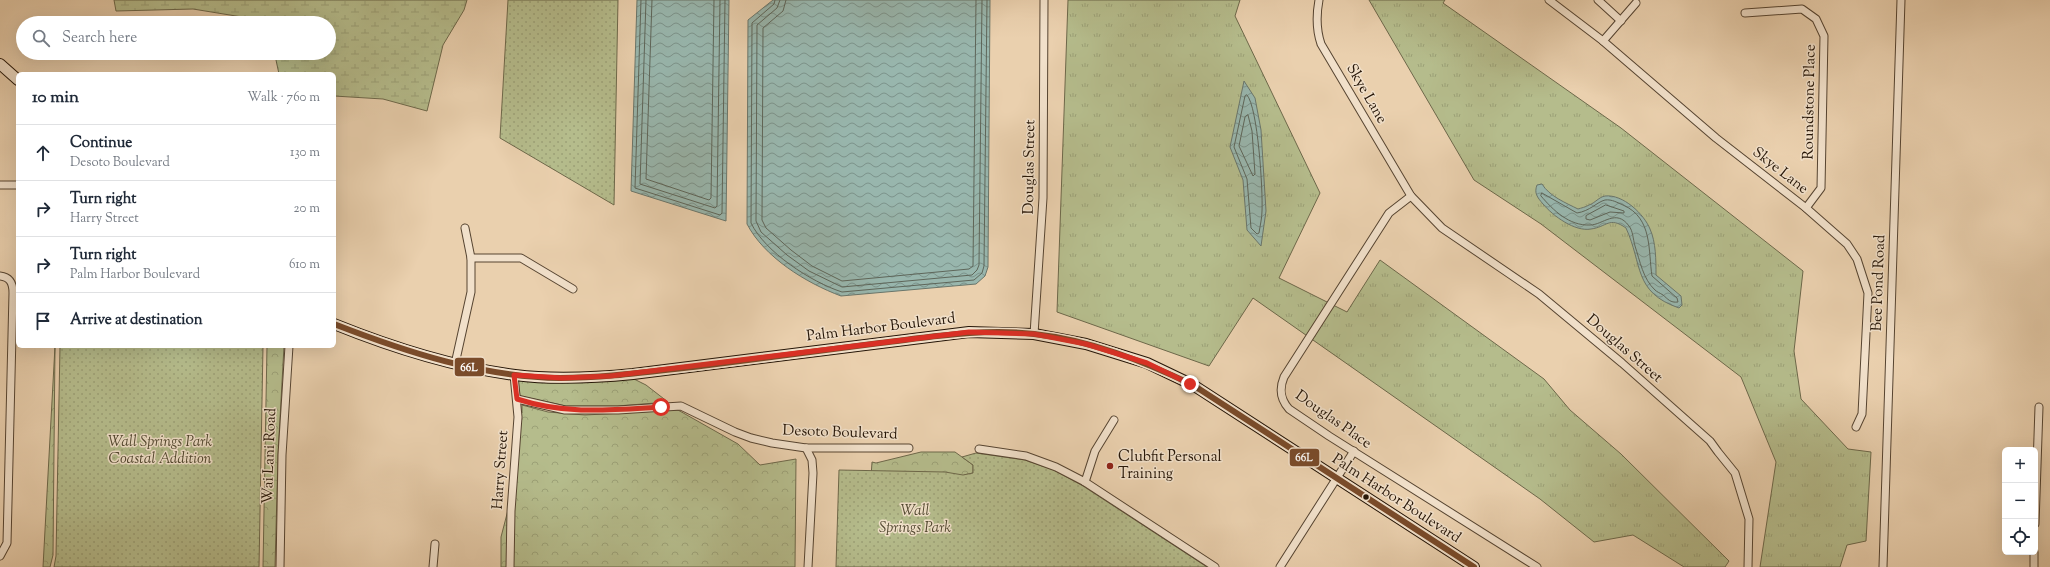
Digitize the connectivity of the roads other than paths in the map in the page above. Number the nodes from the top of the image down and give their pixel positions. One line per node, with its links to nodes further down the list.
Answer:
1 (1044, 0): 21 (street, Douglas Street)
2 (1319, 0): 14 (street, Skye Lane)
3 (1549, 0): 9 (street, Skye Lane)
4 (1598, 0): 8 (street)
5 (1901, 0): 48 (street, Bee Pond Road)
6 (1636, 4): 8 (street)
7 (1745, 14): 15 (street, Roundstone Place)
8 (1621, 21): 9 (street)
9 (1603, 41): 15 (street, Skye Lane)
10 (0, 64): 11 (main road)
11 (16, 78)
12 (0, 185): 13 (street)
13 (16, 185)
14 (1411, 196): 32 (street, Douglas Place); 47 (street, Douglas Street)
15 (1806, 208): 28 (street, Skye Lane)
16 (465, 228): 17 (street)
17 (471, 258): 19 (street); 23 (street)
18 (0, 276): 38 (street)
19 (573, 289)
20 (336, 325): 23 (main road, Palm Harbor Boulevard)
21 (1034, 334): 24 (main road, Palm Harbor Boulevard); 33 (main road, Palm Harbor Boulevard)
22 (289, 348): 39 (street, Wai Lani Road)
23 (455, 364): 24 (main road, Palm Harbor Boulevard)
24 (514, 375): 25 (street, Harry Street)
25 (517, 399): 29 (street, Desoto Boulevard); 41 (street, Harry Street)
26 (2039, 407): 35 (street)
27 (1114, 420): 34 (street)
28 (1856, 427)
29 (806, 448): 30 (street, Desoto Boulevard); 42 (street)
30 (909, 448)
31 (979, 449): 34 (street)
32 (1354, 451): 33 (street); 46 (street, Douglas Place)
33 (1337, 479): 44 (street); 45 (main road, Palm Harbor Boulevard)
34 (1084, 482): 43 (street)
35 (2035, 519)
36 (435, 544): 40 (street)
37 (2034, 555): 49 (street)
38 (0, 556)
39 (280, 567)
40 (433, 567)
41 (510, 567)
42 (808, 567)
43 (1215, 567)
44 (1280, 567)
45 (1474, 567)
46 (1537, 567)
47 (1748, 567)
48 (1883, 567)
49 (2034, 567)

